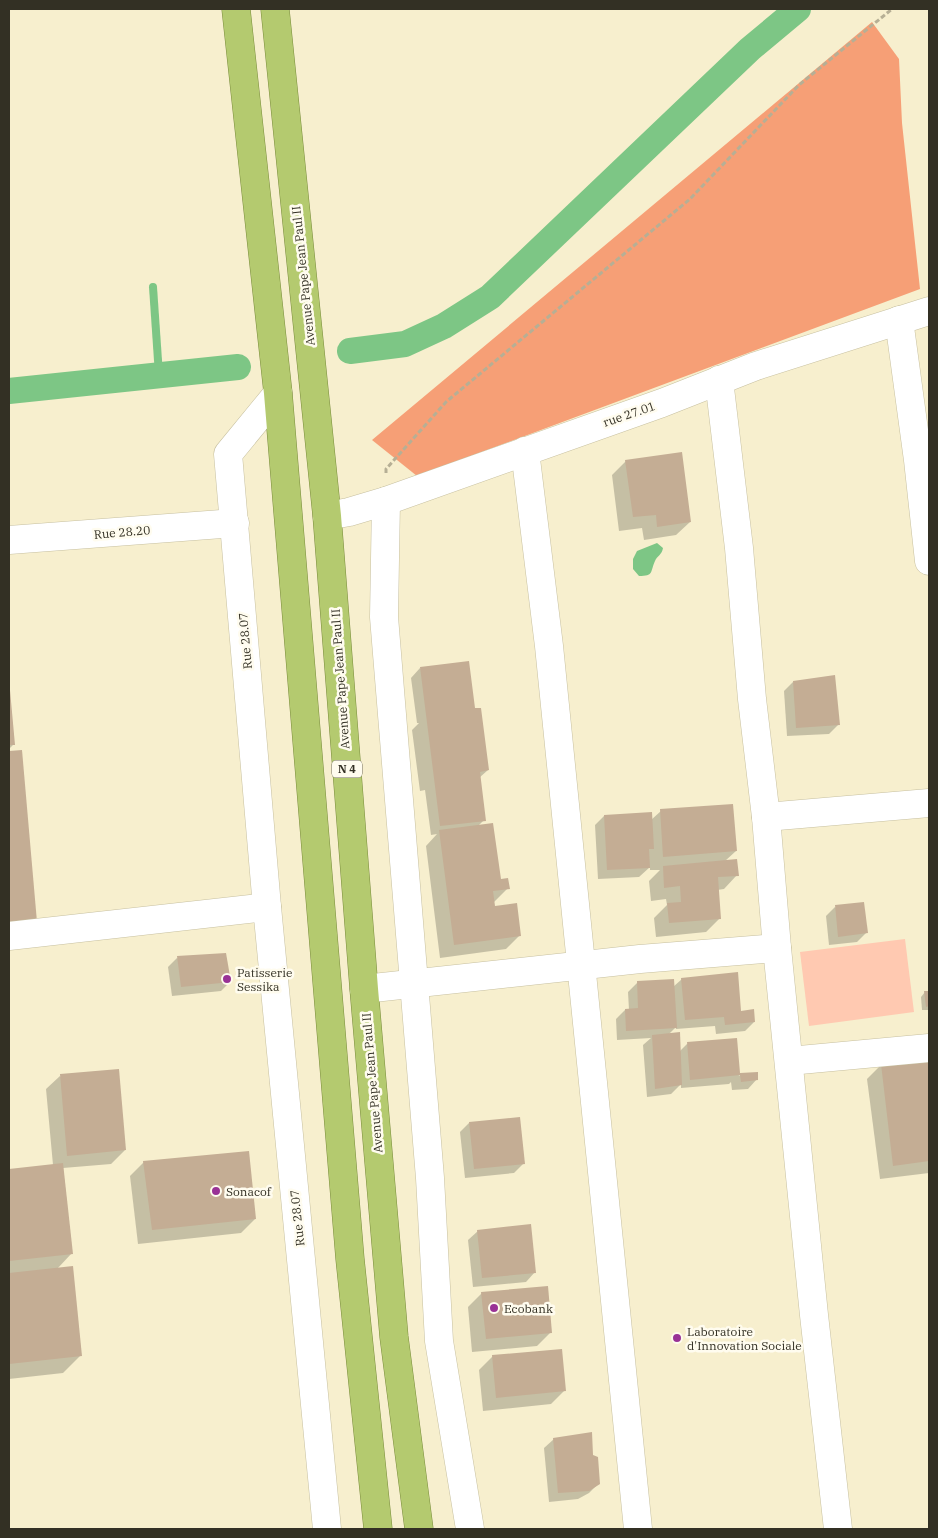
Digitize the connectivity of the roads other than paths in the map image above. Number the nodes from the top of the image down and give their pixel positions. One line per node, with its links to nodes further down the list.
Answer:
1 (236, 9): 6 (highway)
2 (275, 9): 9 (highway, Avenue Pape Jean Paul II / N 4)
3 (929, 311): 4 (street, rue 27.01)
4 (899, 320): 5 (street, rue 27.01); 12 (street)
5 (719, 380): 7 (street, rue 27.01); 14 (street)
6 (278, 392): 10 (street, Rue 28.07); 24 (highway)
7 (525, 451): 8 (street, rue 27.01); 18 (street)
8 (386, 501): 9 (street, rue 27.01); 19 (street)
9 (327, 516): 20 (highway, Avenue Pape Jean Paul II / N 4)
10 (235, 523): 11 (street, Rue 28.20); 15 (street, Rue 28.07)
11 (9, 540)
12 (929, 561)
13 (929, 803): 14 (street)
14 (766, 817): 17 (street)
15 (267, 907): 16 (street); 23 (street, Rue 28.07)
16 (9, 936)
17 (777, 948): 18 (street); 22 (street)
18 (581, 965): 19 (street); 27 (street)
19 (414, 984): 20 (street); 26 (street)
20 (364, 989): 25 (highway, Avenue Pape Jean Paul II / N 4)
21 (929, 1048): 22 (street)
22 (789, 1061): 28 (street)
23 (327, 1529)
24 (378, 1529)
25 (419, 1529)
26 (470, 1529)
27 (638, 1529)
28 (838, 1529)

